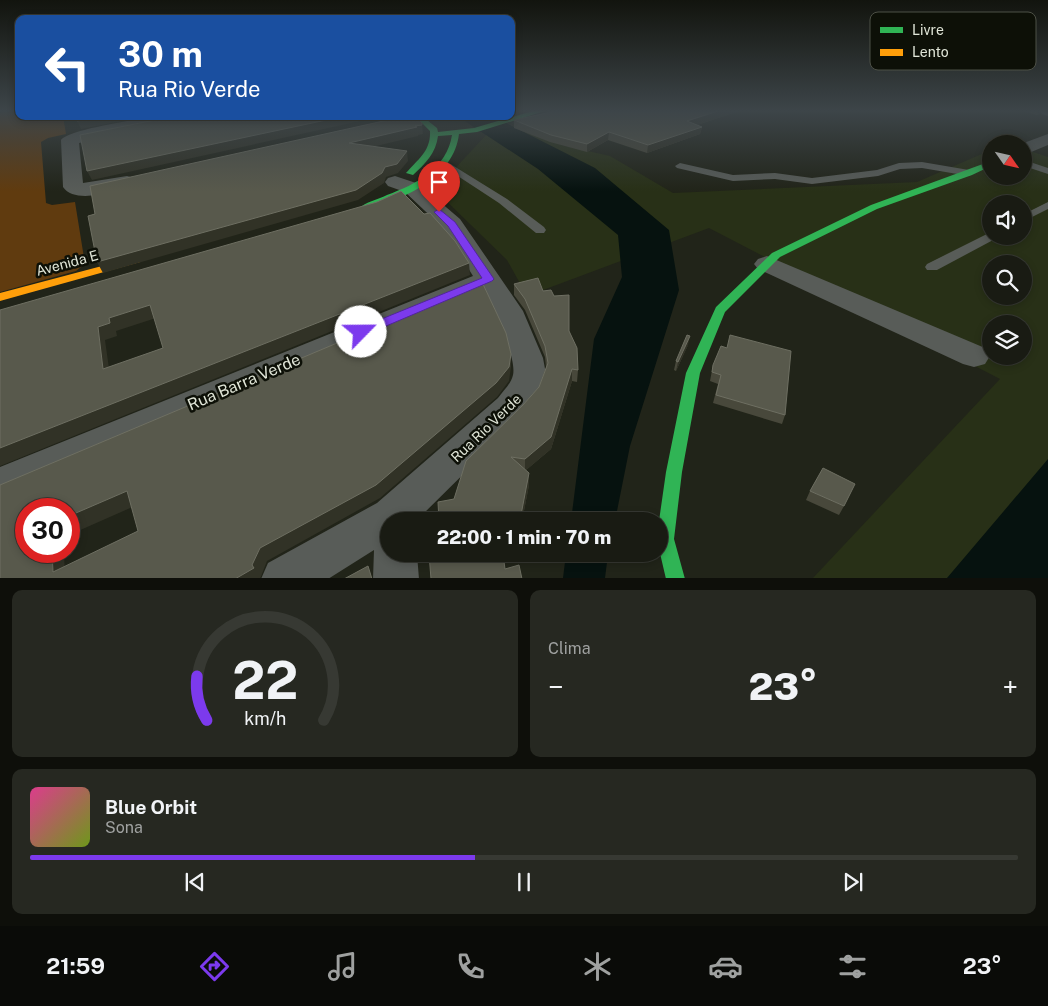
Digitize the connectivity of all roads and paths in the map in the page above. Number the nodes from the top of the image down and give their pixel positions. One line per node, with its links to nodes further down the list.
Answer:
1 (75, 137): 12 (street)
2 (435, 137): 13 (street)
3 (456, 137): 6 (street)
4 (1048, 139): 5 (street)
5 (1032, 146)
6 (444, 162): 13 (street); 17 (lane)
7 (680, 166): 11 (lane)
8 (1032, 166): 10 (lane)
9 (982, 167): 11 (street)
10 (1048, 171)
11 (969, 173): 20 (street)
12 (143, 178)
13 (398, 185): 15 (street); 22 (street, Rua Rio Verde)
14 (1048, 205): 16 (lane)
15 (354, 210)
16 (1032, 214)
17 (540, 230)
18 (982, 241): 21 (lane)
19 (144, 258): 23 (street, Avenida E)
20 (767, 264): 24 (street); 31 (street)
21 (932, 267)
22 (488, 279): 25 (street, Rua Barra Verde); 26 (street, Rua Rio Verde)
23 (0, 297)
24 (974, 356)
25 (0, 484)
26 (411, 512)
27 (380, 537): 29 (street, Rua Rio Verde)
28 (395, 562): 30 (street)
29 (284, 578)
30 (396, 578)
31 (676, 578)

